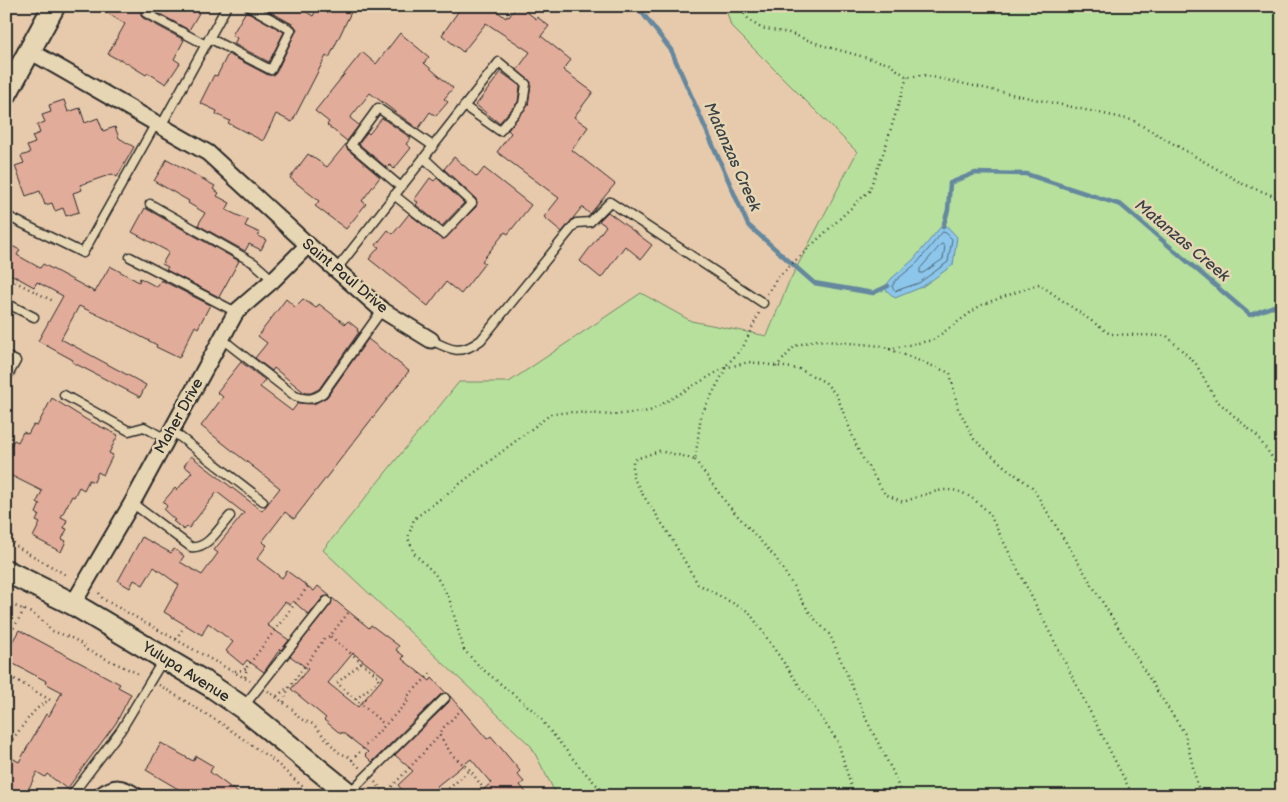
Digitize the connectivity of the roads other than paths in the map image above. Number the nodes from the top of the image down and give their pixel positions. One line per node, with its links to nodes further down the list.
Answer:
1 (54, 6): 6 (street)
2 (227, 6): 5 (lane)
3 (248, 6): 5 (lane)
4 (146, 13): 5 (lane)
5 (208, 42): 9 (lane)
6 (30, 52): 7 (street); 9 (street, Saint Paul Drive)
7 (6, 94)
8 (464, 106): 8 (lane); 10 (lane)
9 (158, 125): 15 (lane); 16 (street, Saint Paul Drive)
10 (433, 146): 11 (lane); 12 (lane)
11 (424, 158): 12 (lane); 13 (lane)
12 (401, 187): 13 (lane)
13 (394, 195): 18 (lane)
14 (150, 204): 19 (lane)
15 (11, 218)
16 (308, 245): 18 (street, Saint Paul Drive); 19 (street, Maher Drive)
17 (130, 257): 23 (lane)
18 (336, 270): 22 (street, Saint Paul Drive)
19 (273, 280): 23 (street, Maher Drive)
20 (763, 302): 26 (lane, Saint Paul Drive)
21 (6, 303): 24 (lane)
22 (382, 310): 25 (lane); 26 (street, Saint Paul Drive)
23 (236, 312): 25 (street, Maher Drive)
24 (34, 316)
25 (222, 339): 30 (street, Maher Drive)
26 (432, 340)
27 (6, 356): 28 (lane)
28 (6, 379)
29 (64, 395): 30 (lane)
30 (168, 434): 31 (lane); 32 (street, Maher Drive)
31 (263, 501)
32 (132, 503): 33 (lane); 36 (street, Maher Drive)
33 (230, 516)
34 (6, 571): 36 (street, Yulupa Avenue)
35 (327, 601): 39 (lane)
36 (73, 604): 37 (street, Yulupa Avenue)
37 (164, 658): 39 (street, Yulupa Avenue); 41 (lane)
38 (445, 698): 40 (lane)
39 (243, 708): 40 (street, Yulupa Avenue)
40 (350, 794)
41 (71, 796)
42 (100, 796): 43 (street)
43 (136, 796)

